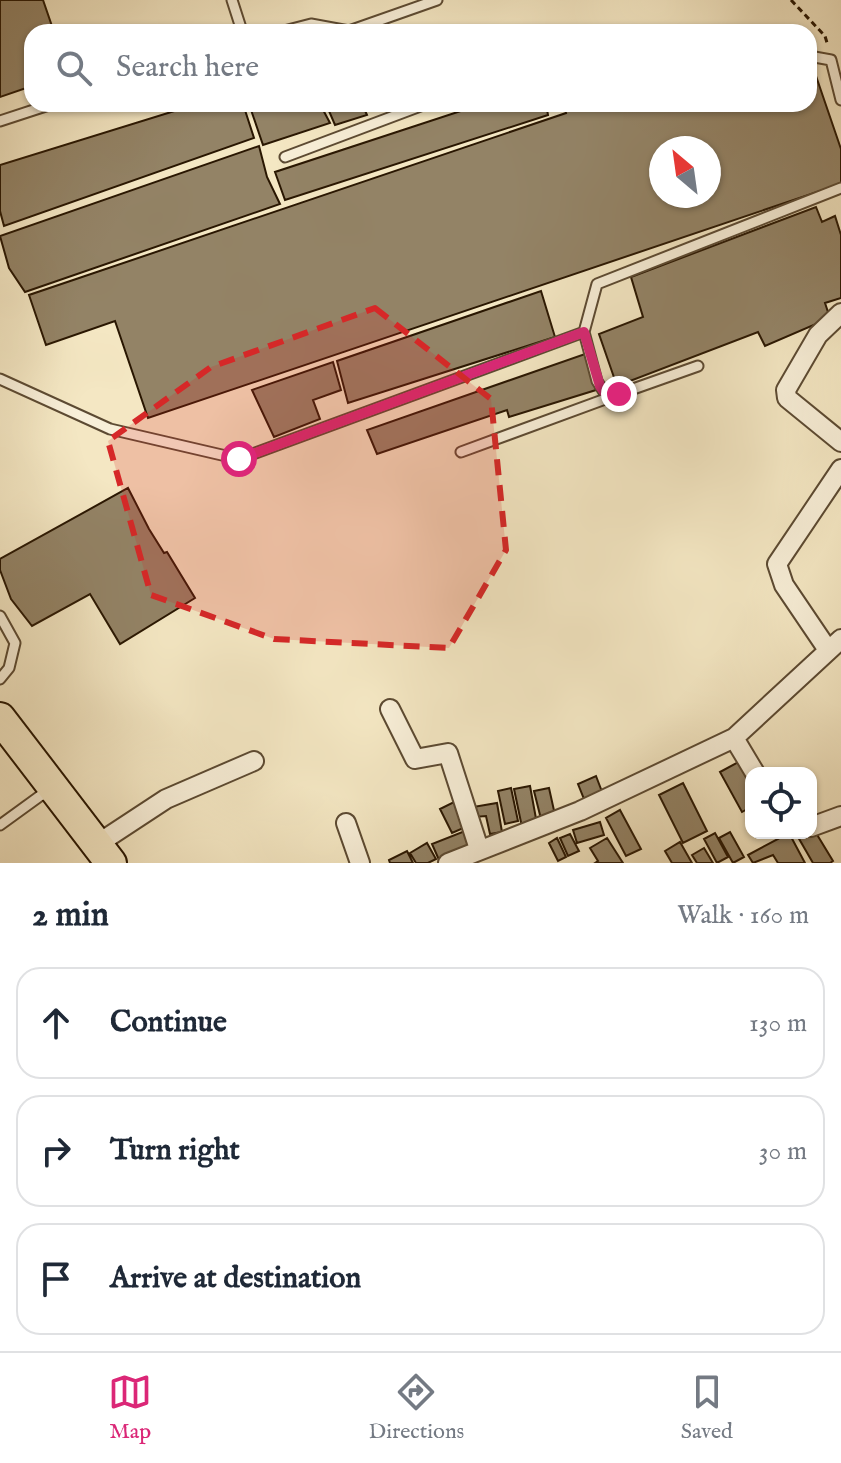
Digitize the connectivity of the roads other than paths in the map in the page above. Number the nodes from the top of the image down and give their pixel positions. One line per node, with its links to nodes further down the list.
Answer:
1 (232, 0): 3 (lane)
2 (437, 0): 4 (lane)
3 (240, 24)
4 (369, 24)
5 (817, 57): 6 (lane)
6 (841, 100)
7 (28, 112): 9 (lane)
8 (405, 112): 10 (lane)
9 (0, 121)
10 (285, 157)
11 (841, 188): 13 (lane)
12 (841, 313): 17 (street)
13 (584, 332): 15 (lane); 16 (lane)
14 (698, 366): 16 (lane)
15 (0, 379)
16 (619, 394): 18 (lane)
17 (841, 442)
18 (461, 452)
19 (841, 469): 21 (street)
20 (0, 616): 22 (lane)
21 (834, 645): 25 (street)
22 (0, 679)
23 (390, 709): 33 (street)
24 (0, 718): 28 (main road)
25 (734, 738): 27 (street); 33 (street)
26 (254, 761): 34 (street)
27 (751, 767)
28 (55, 790): 30 (lane); 34 (main road)
29 (841, 816): 32 (street)
30 (1, 821)
31 (346, 823): 35 (street)
32 (817, 825)
33 (479, 849): 36 (street)
34 (103, 854)
35 (360, 863)
36 (448, 863)

